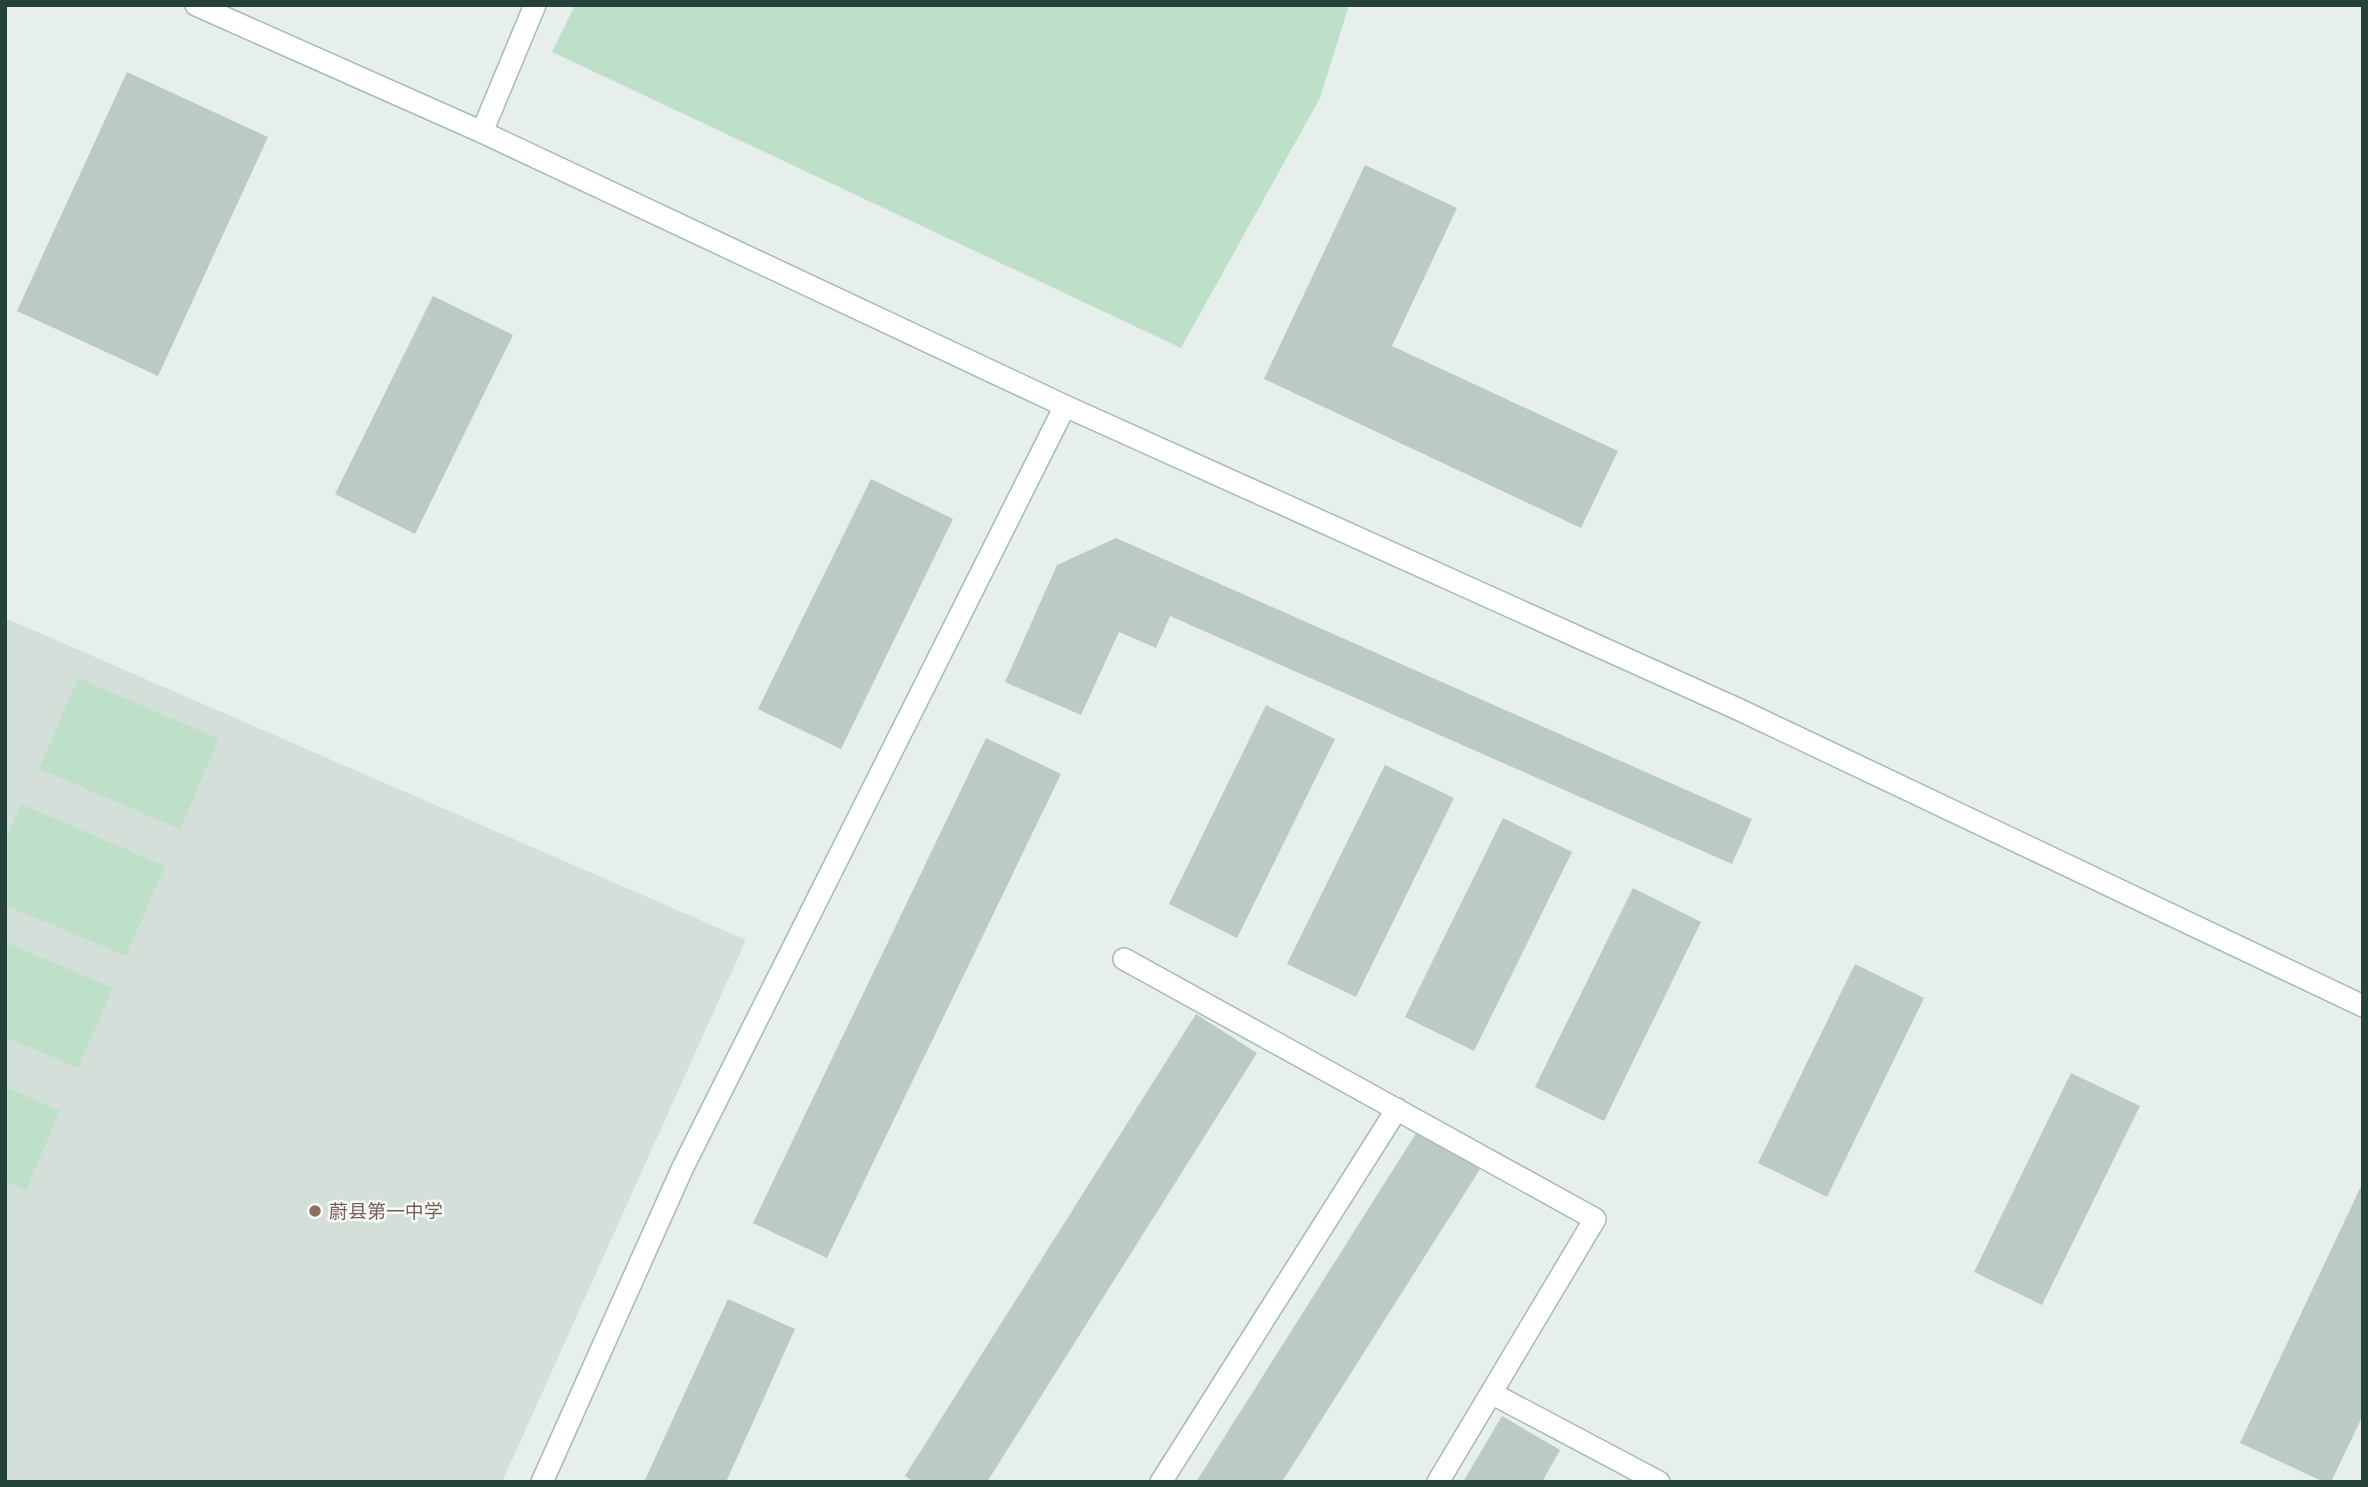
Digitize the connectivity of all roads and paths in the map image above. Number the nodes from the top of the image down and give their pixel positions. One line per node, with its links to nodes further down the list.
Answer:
1 (196, 5): 3 (street)
2 (535, 5): 3 (street)
3 (482, 132): 4 (street)
4 (1065, 407): 6 (street); 9 (street)
5 (1124, 959): 7 (street)
6 (2363, 1006)
7 (1397, 1109): 8 (street); 10 (street)
8 (1491, 1393): 11 (street); 12 (street)
9 (542, 1482)
10 (1161, 1482)
11 (1438, 1482)
12 (1658, 1482)

